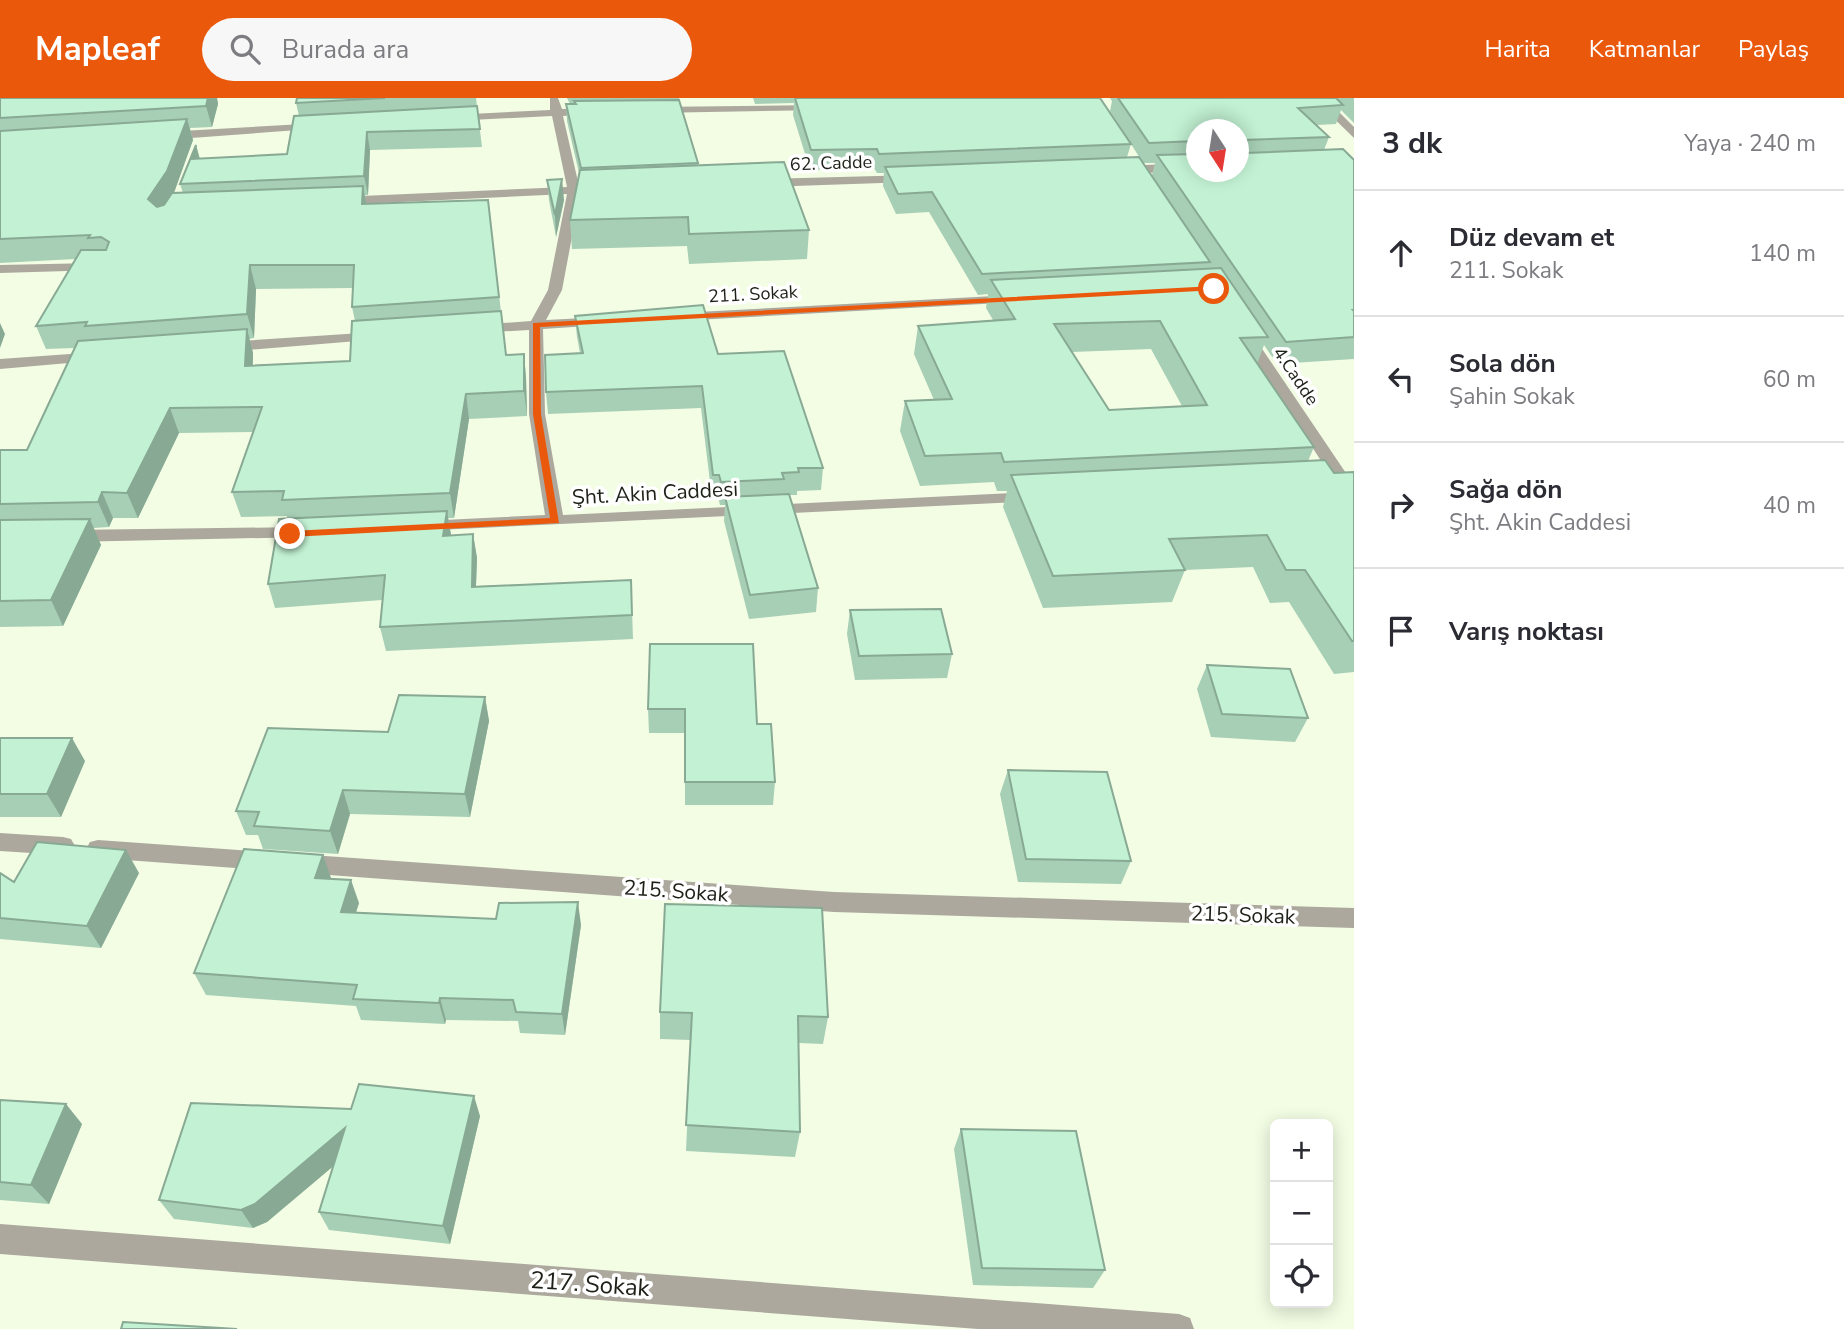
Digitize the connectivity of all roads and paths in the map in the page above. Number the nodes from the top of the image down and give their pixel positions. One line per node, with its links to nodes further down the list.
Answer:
1 (1320, 98): 8 (street)
2 (555, 105): 5 (street); 6 (street); 15 (street)
3 (834, 108): 4 (street)
4 (641, 110)
5 (613, 111)
6 (436, 119)
7 (341, 125): 9 (street)
8 (1354, 134)
9 (145, 137)
10 (1186, 167): 11 (street)
11 (1098, 171)
12 (919, 177): 13 (street, 62. Cadde)
13 (753, 184)
14 (615, 189): 15 (street)
15 (574, 191): 16 (street); 23 (street)
16 (325, 202)
17 (109, 267): 18 (street)
18 (0, 269)
19 (1035, 298): 20 (street, 211. Sokak)
20 (661, 318)
21 (619, 320): 23 (street)
22 (1237, 323): 29 (street, 4.Cadde)
23 (536, 325): 24 (street); 33 (street)
24 (454, 331)
25 (399, 335): 26 (street)
26 (206, 349)
27 (110, 356): 28 (street)
28 (0, 364)
29 (1349, 482): 30 (street); 32 (street, 4.Cadde)
30 (1317, 484)
31 (1054, 496): 33 (street, Şht. Akin Caddesi)
32 (1354, 498)
33 (555, 521): 34 (street, Şht. Akin Caddesi)
34 (402, 528)
35 (318, 532): 36 (street)
36 (55, 536)
37 (0, 842): 38 (street, 215. Sokak)
38 (1354, 918)
39 (0, 1239): 40 (street, 217. Sokak)
40 (1179, 1329)

